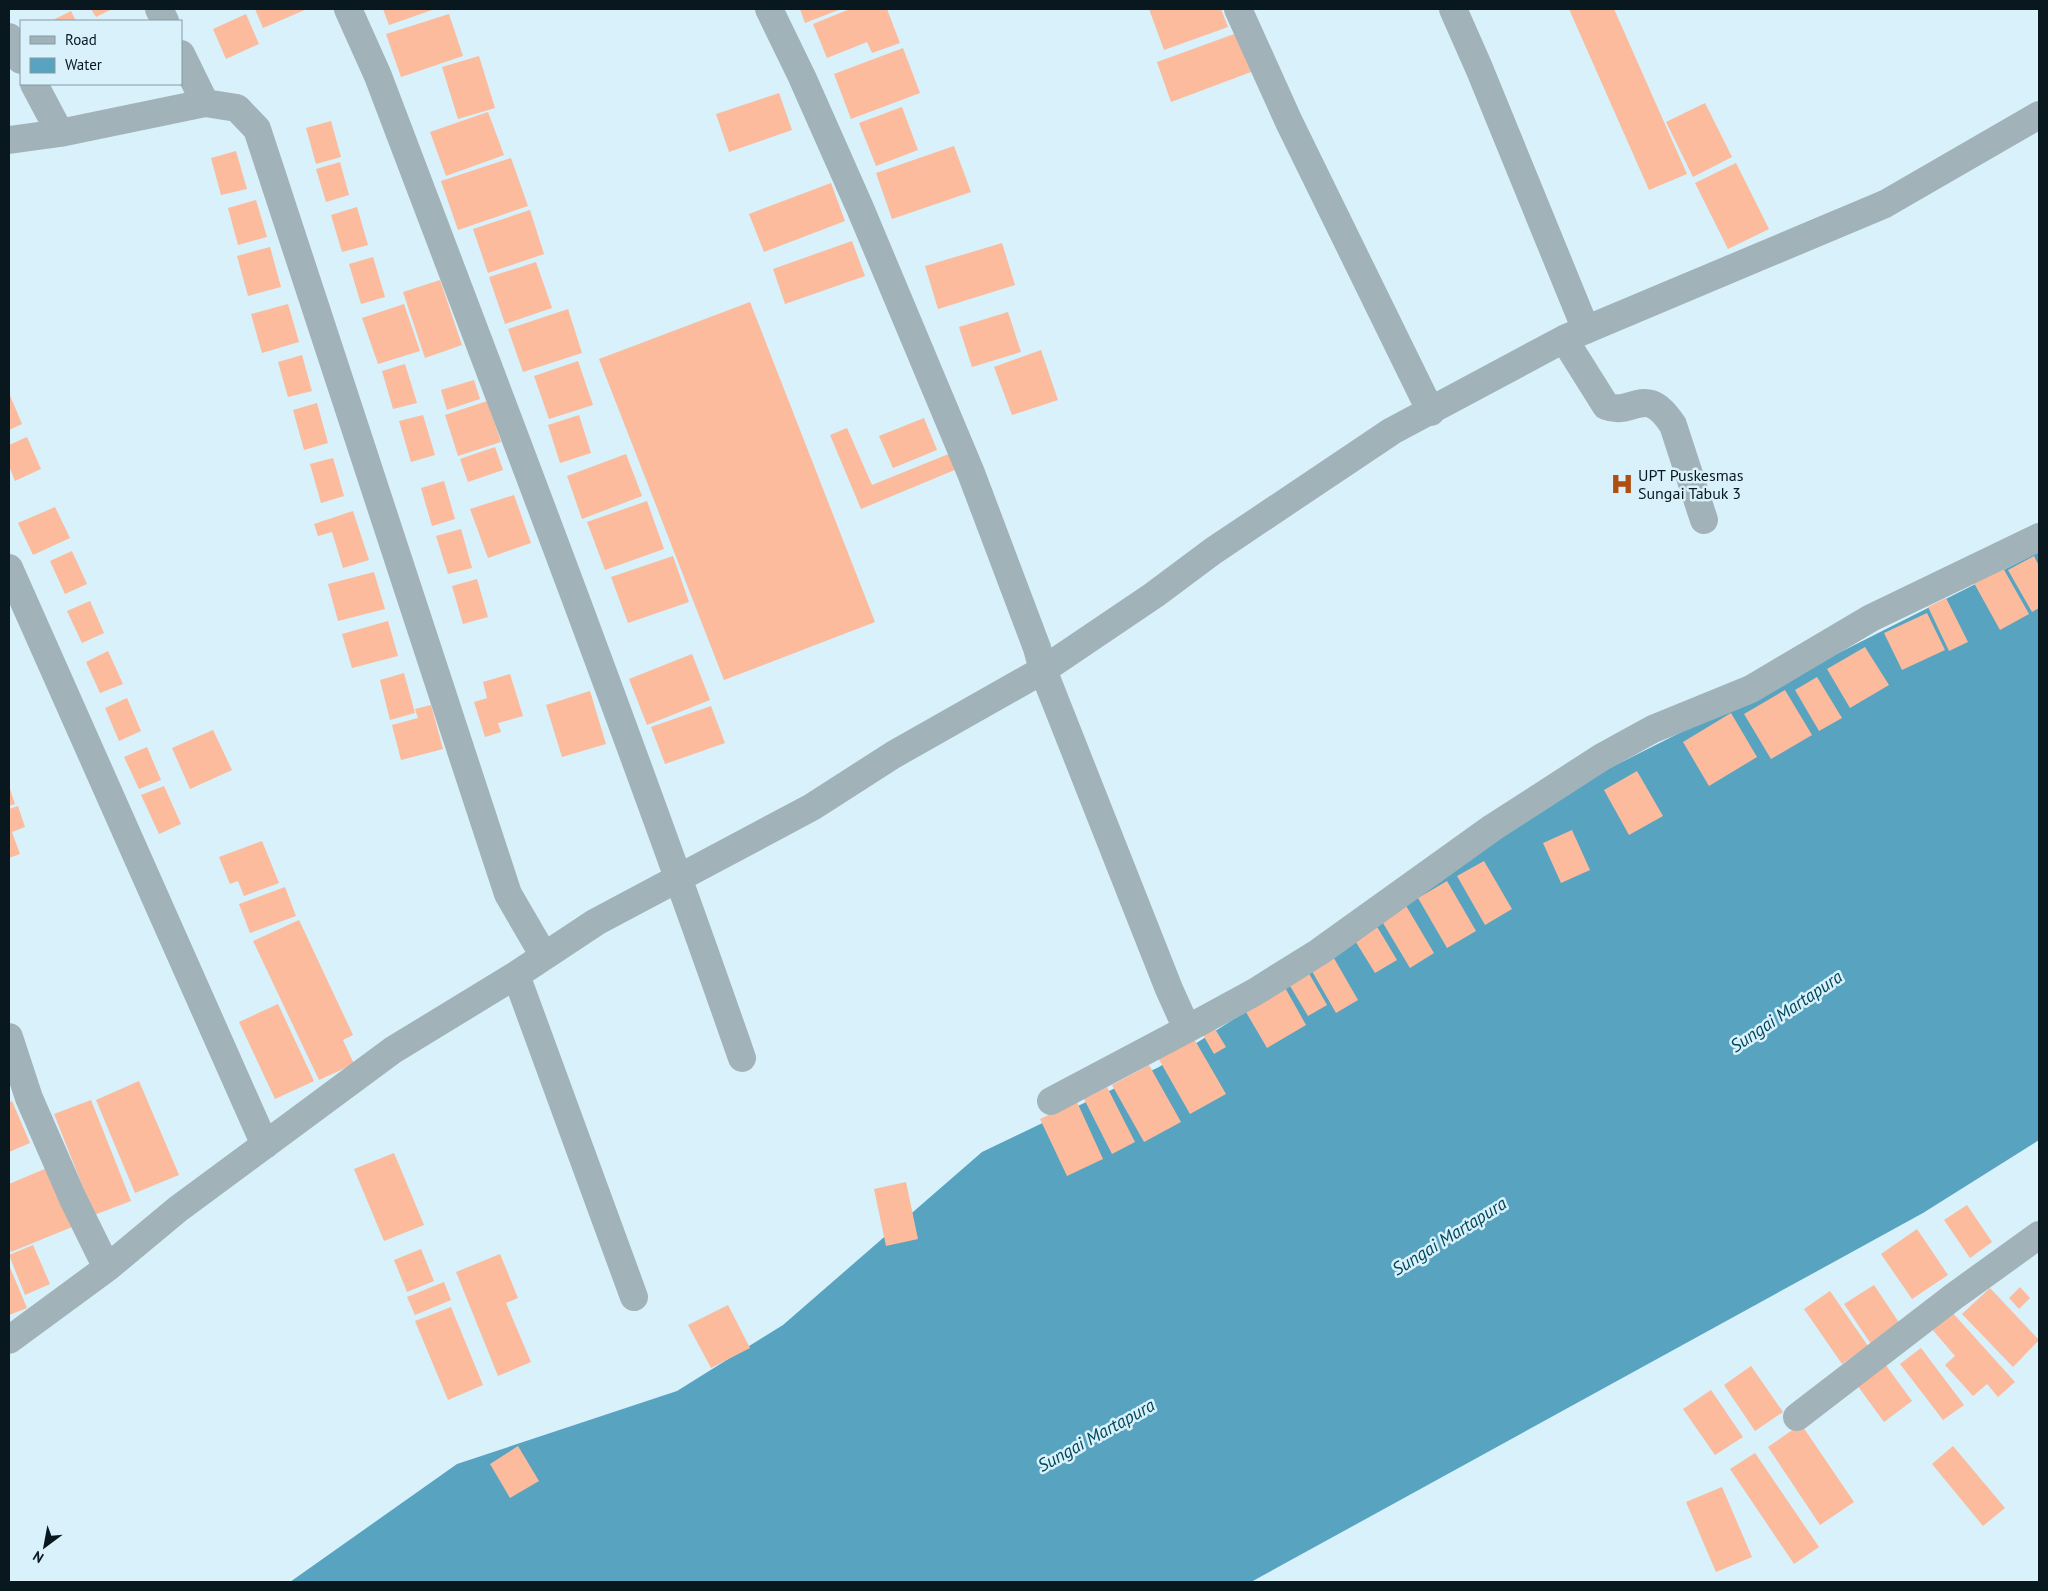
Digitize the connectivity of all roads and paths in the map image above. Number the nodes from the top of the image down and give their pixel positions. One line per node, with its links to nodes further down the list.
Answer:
1 (158, 9): 6 (street)
2 (348, 9): 21 (street)
3 (770, 9): 20 (street)
4 (1238, 9): 16 (street)
5 (1453, 9): 15 (street)
6 (164, 20)
7 (9, 37): 9 (street)
8 (182, 56): 11 (street)
9 (20, 58)
10 (35, 85): 13 (street)
11 (206, 103): 13 (street); 22 (street)
12 (2039, 115): 15 (street)
13 (60, 133): 14 (street)
14 (9, 140)
15 (1575, 334): 16 (street); 17 (street)
16 (1431, 412): 20 (street)
17 (1704, 520)
18 (2039, 537): 24 (street)
19 (9, 568): 28 (street)
20 (1043, 670): 21 (street); 24 (street)
21 (679, 876): 22 (street); 26 (street)
22 (544, 956): 23 (street)
23 (516, 975): 28 (street); 31 (street)
24 (1187, 1029): 27 (street)
25 (9, 1037): 30 (street)
26 (742, 1058)
27 (1051, 1100)
28 (265, 1145): 30 (street)
29 (2039, 1235): 33 (street)
30 (107, 1268): 32 (street)
31 (634, 1297)
32 (9, 1340)
33 (1797, 1417)

